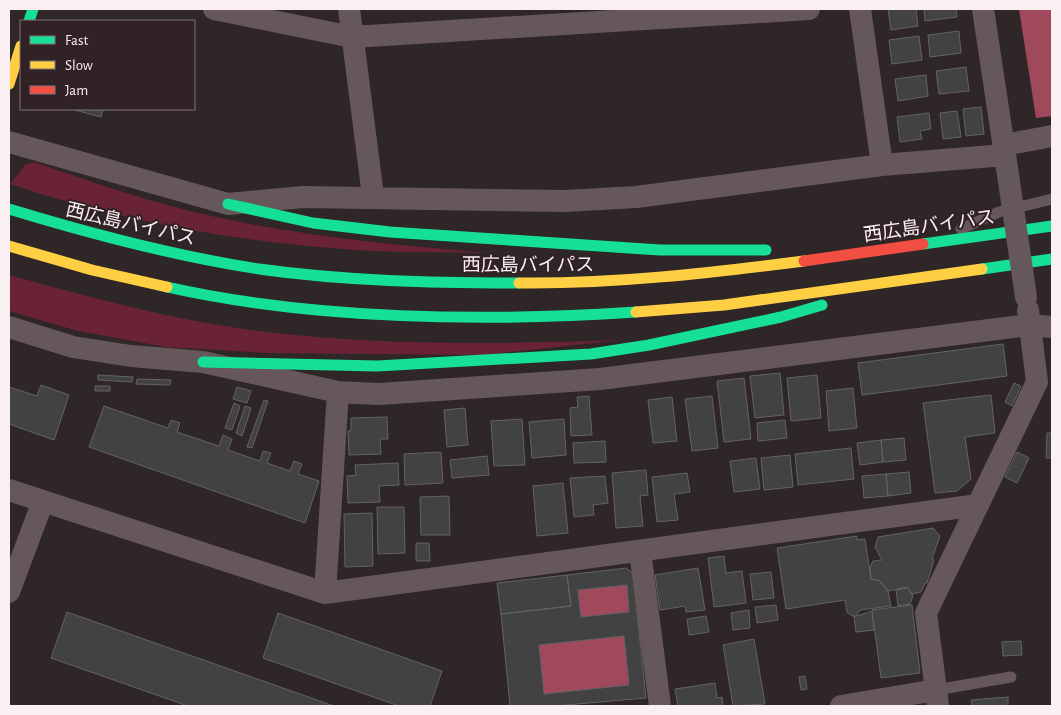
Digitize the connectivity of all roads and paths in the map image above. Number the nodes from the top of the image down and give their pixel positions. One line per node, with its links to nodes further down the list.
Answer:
1 (214, 9): 6 (street)
2 (348, 9): 6 (street)
3 (809, 9): 6 (street)
4 (860, 9): 12 (street)
5 (983, 9): 11 (street)
6 (352, 38): 13 (street)
7 (20, 49): 8 (main road)
8 (9, 84)
9 (1052, 136): 11 (street)
10 (9, 142): 15 (street)
11 (1005, 156): 12 (street); 25 (street, bridge)
12 (882, 165): 13 (street)
13 (373, 196): 15 (street)
14 (1052, 199): 18 (lane)
15 (228, 204): 22 (main road)
16 (9, 209): 20 (main road, 西広島バイパス)
17 (1052, 226): 18 (main road, 西広島バイパス)
18 (932, 242): 20 (main road, 西広島バイパス)
19 (9, 246): 24 (main road)
20 (900, 247): 21 (main road)
21 (805, 249)
22 (776, 250)
23 (1052, 259): 24 (main road)
24 (910, 279): 28 (main road)
25 (1030, 324): 27 (street); 29 (street); 32 (street)
26 (9, 327): 28 (street)
27 (1052, 327)
28 (203, 362): 29 (street)
29 (338, 392): 35 (street)
30 (9, 490): 31 (street)
31 (43, 501): 34 (street); 35 (street)
32 (978, 505): 33 (street); 37 (street)
33 (640, 551): 35 (street); 38 (street)
34 (9, 592)
35 (325, 593)
36 (1011, 677): 37 (lane)
37 (937, 698): 39 (street)
38 (660, 706)
39 (842, 706)

